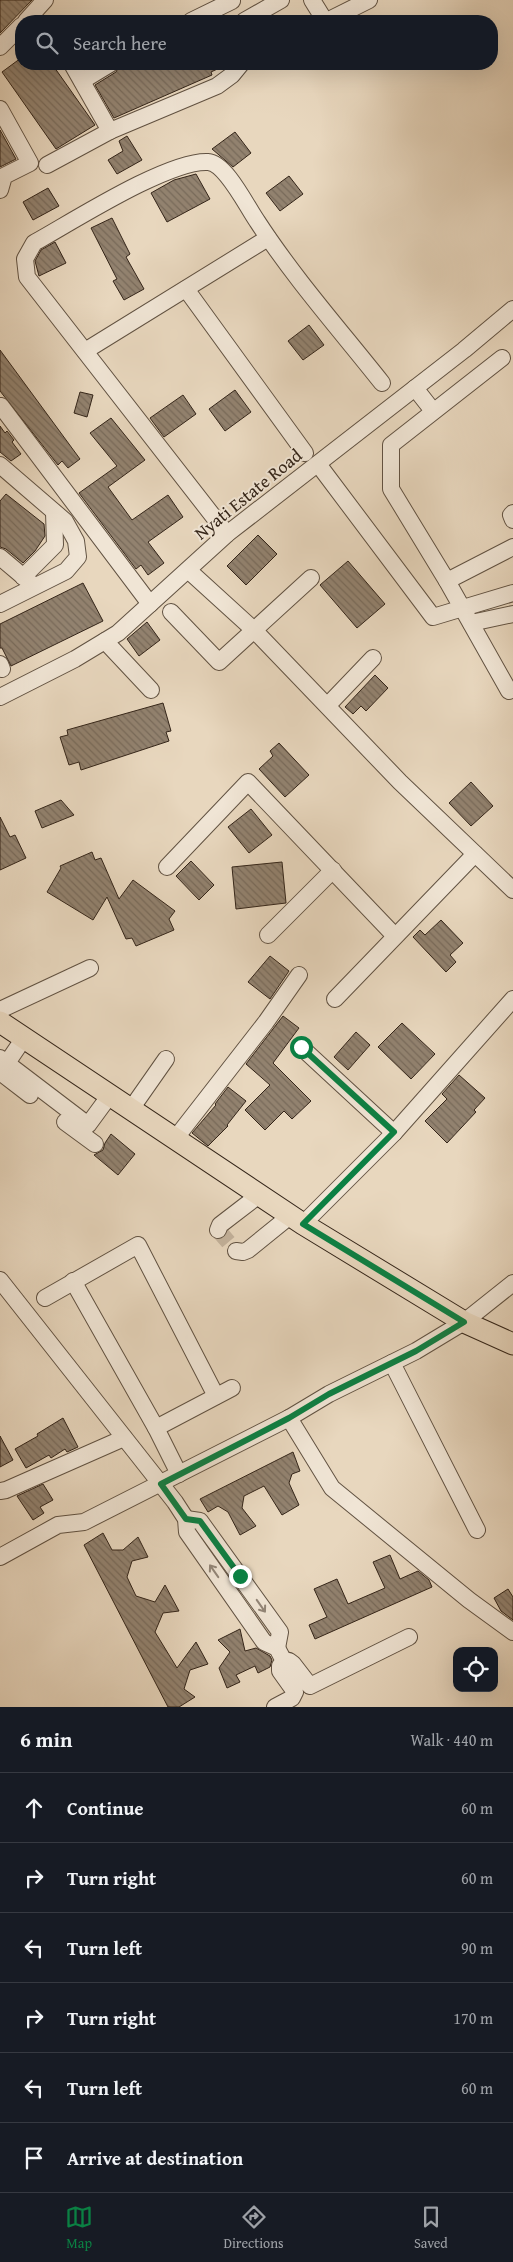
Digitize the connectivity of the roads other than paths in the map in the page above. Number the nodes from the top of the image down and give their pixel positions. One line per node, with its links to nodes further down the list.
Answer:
1 (45, 0): 6 (street)
2 (282, 0): 9 (street)
3 (312, 0): 10 (street)
4 (369, 0): 11 (street)
5 (231, 1): 7 (street); 8 (street)
6 (31, 15)
7 (203, 15)
8 (239, 15)
9 (254, 15)
10 (322, 15)
11 (338, 15)
12 (15, 32): 13 (street)
13 (0, 47)
14 (76, 70): 17 (street)
15 (100, 70): 17 (street)
16 (236, 70): 19 (street)
17 (82, 81): 19 (street)
18 (0, 109): 21 (street)
19 (110, 131): 20 (street)
20 (47, 165)
21 (0, 190)
22 (268, 238): 23 (street); 25 (street); 27 (street)
23 (186, 288): 25 (street); 31 (street)
24 (513, 309): 28 (street, Nyati Estate Road)
25 (85, 351): 37 (street)
26 (502, 358): 30 (street)
27 (382, 383)
28 (415, 388): 30 (street); 32 (street, Nyati Estate Road)
29 (0, 406): 46 (street)
30 (433, 411): 42 (street)
31 (305, 454)
32 (318, 464): 37 (street, Nyati Estate Road); 47 (street)
33 (1, 468): 34 (street)
34 (54, 512): 43 (street); 43 (street)
35 (513, 513): 36 (street)
36 (513, 520)
37 (227, 534): 40 (street, Nyati Estate Road)
38 (513, 547): 42 (street)
39 (0, 557): 43 (street)
40 (188, 570): 46 (street, Nyati Estate Road); 51 (street)
41 (311, 578): 51 (street)
42 (447, 581): 47 (street)
43 (29, 582): 45 (street)
44 (513, 592): 47 (street)
45 (0, 604)
46 (150, 604): 52 (street, Nyati Estate Road)
47 (462, 608): 50 (street)
48 (171, 612): 51 (street)
49 (513, 614): 50 (street)
50 (471, 623): 55 (street)
51 (254, 630): 57 (street)
52 (105, 641): 54 (street); 56 (street, Nyati Estate Road)
53 (373, 658): 57 (street)
54 (151, 690)
55 (509, 691)
56 (0, 697)
57 (328, 705): 58 (street)
58 (475, 854): 61 (street); 63 (street)
59 (167, 867): 60 (street)
60 (332, 870): 62 (street); 63 (street)
61 (513, 890)
62 (268, 935)
63 (394, 935): 66 (street)
64 (90, 968): 68 (street)
65 (299, 975): 77 (street)
66 (335, 999)
67 (513, 999): 76 (street)
68 (0, 1010)
69 (0, 1022): 70 (main road)
70 (24, 1038): 73 (street); 74 (main road)
71 (301, 1047): 76 (street)
72 (166, 1059): 75 (street)
73 (2, 1064): 74 (street); 78 (street)
74 (110, 1095): 75 (main road)
75 (131, 1109): 77 (main road)
76 (394, 1132): 80 (street)
77 (176, 1139): 79 (main road)
78 (95, 1144)
79 (259, 1195): 80 (main road); 81 (street)
80 (296, 1220): 82 (street); 87 (main road)
81 (218, 1230)
82 (236, 1251)
83 (0, 1280): 94 (street)
84 (73, 1281): 86 (street); 91 (street); 93 (street)
85 (513, 1284): 87 (street)
86 (45, 1298)
87 (464, 1322): 88 (main road); 89 (street)
88 (513, 1344)
89 (392, 1363): 92 (street); 98 (street)
90 (232, 1388): 91 (street)
91 (216, 1396): 93 (street)
92 (289, 1418): 95 (street); 100 (street)
93 (156, 1428): 95 (street)
94 (124, 1438): 96 (street); 97 (street)
95 (179, 1474): 96 (street)
96 (161, 1484): 99 (street); 102 (street)
97 (0, 1491)
98 (477, 1530)
99 (0, 1557)
100 (513, 1632)
101 (409, 1637): 102 (street)
102 (281, 1656): 103 (street)
103 (275, 1707)

